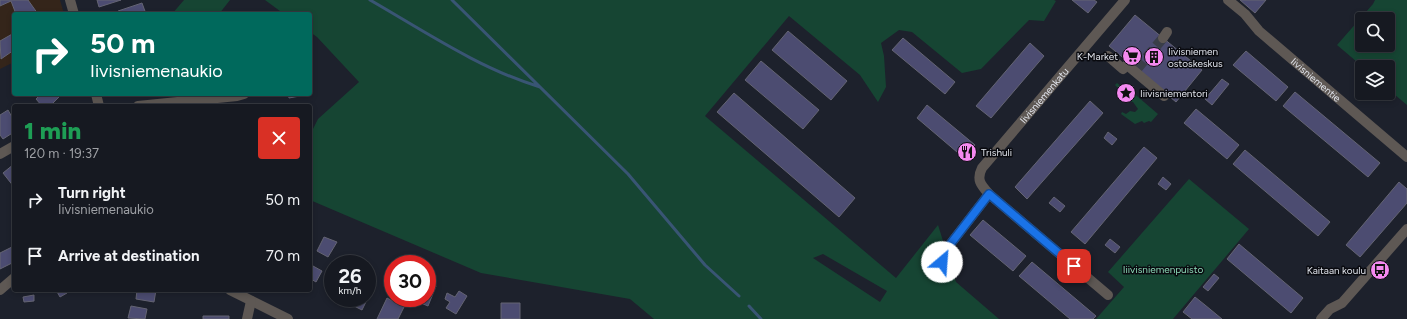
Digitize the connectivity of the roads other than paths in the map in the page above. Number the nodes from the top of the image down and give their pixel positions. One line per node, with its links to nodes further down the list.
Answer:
1 (70, 0): 4 (street)
2 (1125, 0): 12 (street, Iivisniemenkatu)
3 (1228, 0): 11 (street, Iivisniementie)
4 (73, 12)
5 (1108, 56): 7 (street)
6 (237, 96): 8 (street)
7 (1164, 96)
8 (158, 104)
9 (12, 147): 10 (street)
10 (0, 154)
11 (1407, 157)
12 (989, 194): 14 (street); 18 (street)
13 (1407, 229): 22 (street)
14 (942, 262)
15 (12, 280): 16 (street)
16 (0, 290)
17 (234, 292): 19 (street)
18 (1108, 295)
19 (251, 301): 20 (street); 21 (street)
20 (247, 319)
21 (288, 319)
22 (1321, 319)

